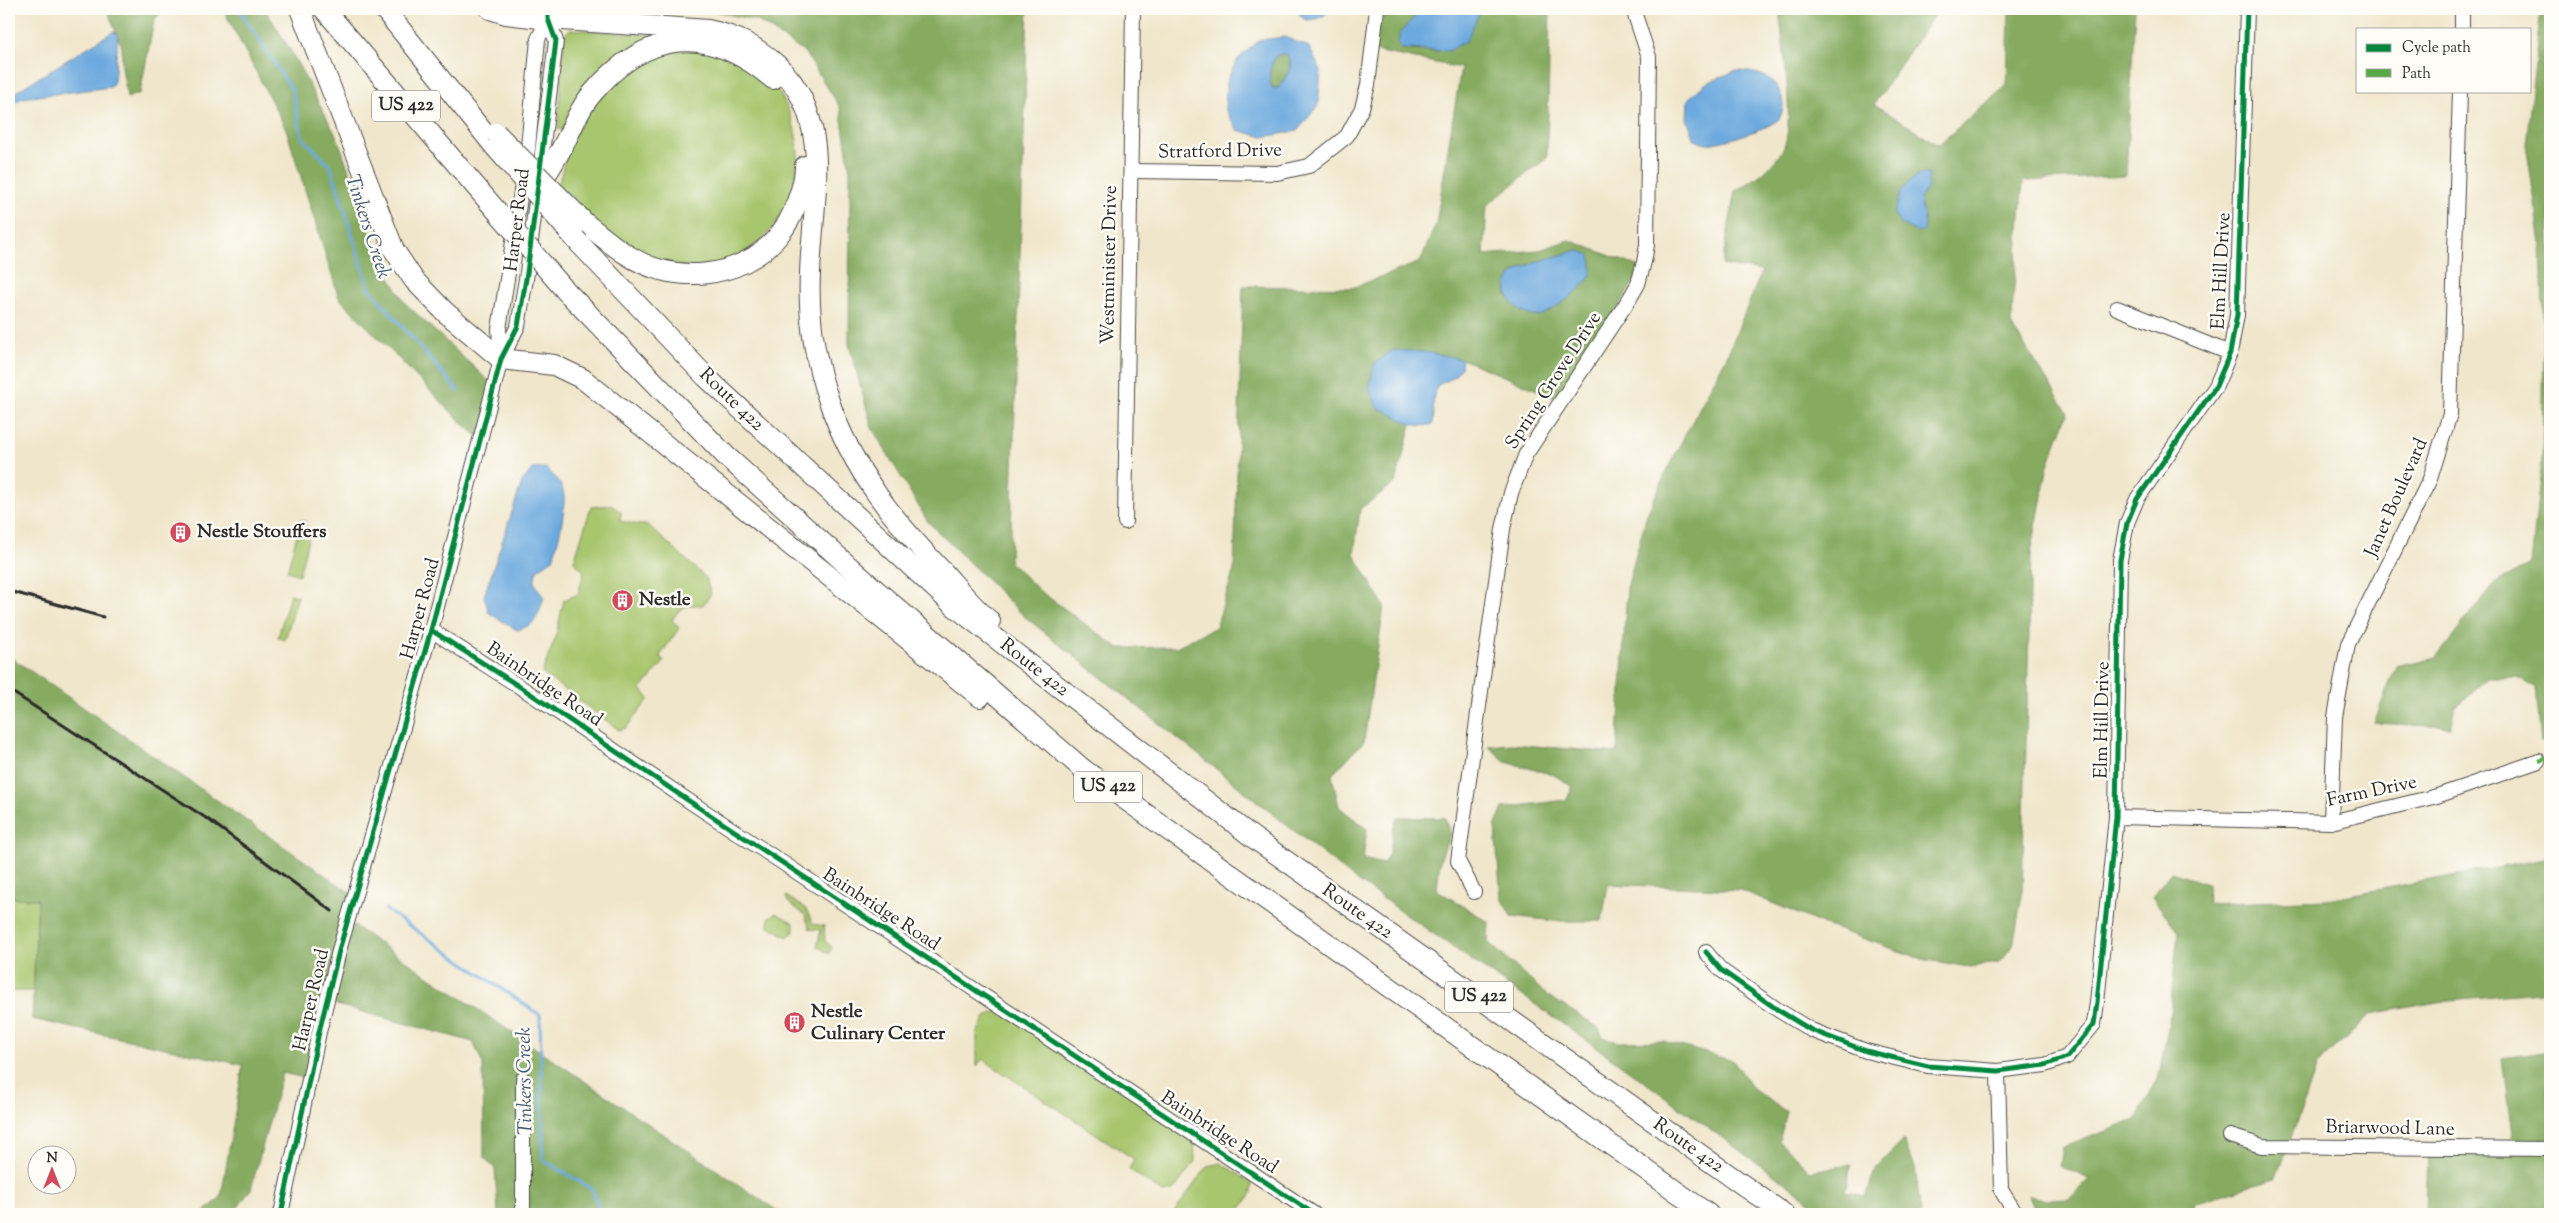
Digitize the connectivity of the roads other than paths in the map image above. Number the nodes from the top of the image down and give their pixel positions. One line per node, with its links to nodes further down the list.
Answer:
1 (300, 9): 19 (highway)
2 (324, 9): 16 (highway, US 422, bridge)
3 (384, 9): 13 (highway, US 422)
4 (490, 9): 10 (highway)
5 (1133, 9): 14 (street, Westminister Drive)
6 (1377, 9): 14 (street, Stratford Drive)
7 (1633, 9): 27 (street, Spring Grove Drive)
8 (2247, 9): 18 (street, Elm Hill Drive)
9 (2462, 9): 11 (street)
10 (548, 14): 15 (street, Harper Road); 16 (street, Harper Road); 24 (highway)
11 (2462, 28)
12 (2460, 92): 26 (street, Janet Boulevard)
13 (496, 140): 15 (highway, bridge); 24 (highway, Route 422 / US 422, bridge)
14 (1130, 172): 20 (street, Westminister Drive)
15 (538, 188): 19 (street, Harper Road)
16 (514, 231): 19 (street, Harper Road); 23 (highway, US 422, bridge)
17 (2117, 308): 18 (street)
18 (2230, 353): 25 (street, Elm Hill Drive)
19 (501, 359): 21 (street, Harper Road); 23 (highway)
20 (1125, 522)
21 (431, 630): 33 (street, Harper Road); 35 (street, Bainbridge Road)
22 (2539, 761): 26 (street, Farm Drive)
23 (1084, 770): 36 (highway, US 422)
24 (1175, 778): 37 (highway, Route 422 / US 422)
25 (2116, 817): 26 (street, Farm Drive); 29 (street, Elm Hill Drive)
26 (2331, 822)
27 (1474, 892)
28 (1706, 952): 29 (street, Elm Hill Drive)
29 (1998, 1071): 38 (street)
30 (524, 1079): 34 (street)
31 (2230, 1136): 32 (street, Briarwood Lane)
32 (2550, 1149)
33 (281, 1214)
34 (524, 1214)
35 (1314, 1214)
36 (1708, 1214)
37 (1784, 1214)
38 (2016, 1214)

